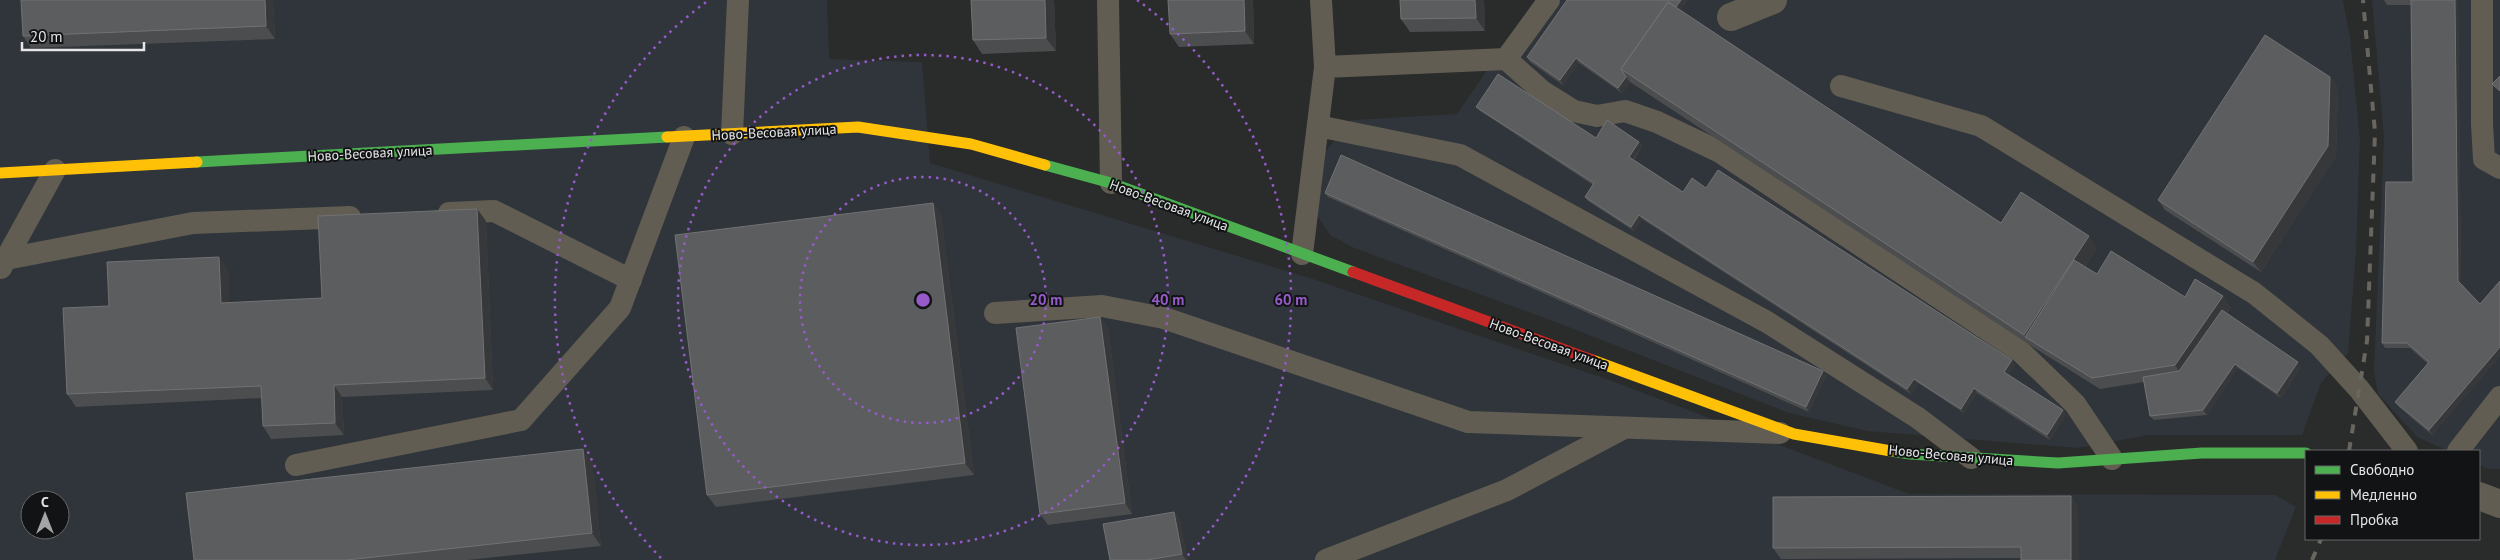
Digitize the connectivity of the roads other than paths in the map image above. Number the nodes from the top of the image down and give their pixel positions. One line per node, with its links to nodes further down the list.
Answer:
1 (738, 0): 14 (lane)
2 (1108, 0): 19 (lane)
3 (1321, 0): 11 (lane)
4 (1549, 0): 10 (lane)
5 (1773, 0): 9 (street)
6 (2482, 0): 16 (lane)
7 (2492, 0): 8 (lane)
8 (2500, 6)
9 (1731, 17)
10 (1506, 59): 11 (lane); 33 (lane)
11 (1325, 67): 13 (lane)
12 (1841, 86): 29 (lane)
13 (1318, 126): 22 (lane); 32 (lane)
14 (732, 134): 15 (street, Ново-Весовая улица); 19 (street, Ново-Весовая улица)
15 (684, 137): 17 (street, Ново-Весовая улица); 24 (lane)
16 (2500, 168)
17 (55, 170): 18 (street, Ново-Весовая улица); 23 (lane)
18 (0, 173)
19 (1111, 183): 22 (street, Ново-Весовая улица)
20 (426, 214): 24 (lane)
21 (368, 216): 23 (lane)
22 (1302, 254): 28 (street, Ново-Весовая улица)
23 (3, 265)
24 (631, 280): 34 (lane)
25 (995, 313): 27 (lane)
26 (2500, 397): 30 (lane)
27 (1624, 428): 28 (lane); 37 (lane)
28 (1794, 434): 32 (street, Ново-Весовая улица)
29 (2406, 450)
30 (2459, 450)
31 (2305, 453): 33 (street, Ново-Весовая улица)
32 (1971, 458): 33 (street, Ново-Весовая улица)
33 (2112, 459)
34 (296, 464)
35 (2480, 496): 36 (street)
36 (2500, 504)
37 (1326, 560)

